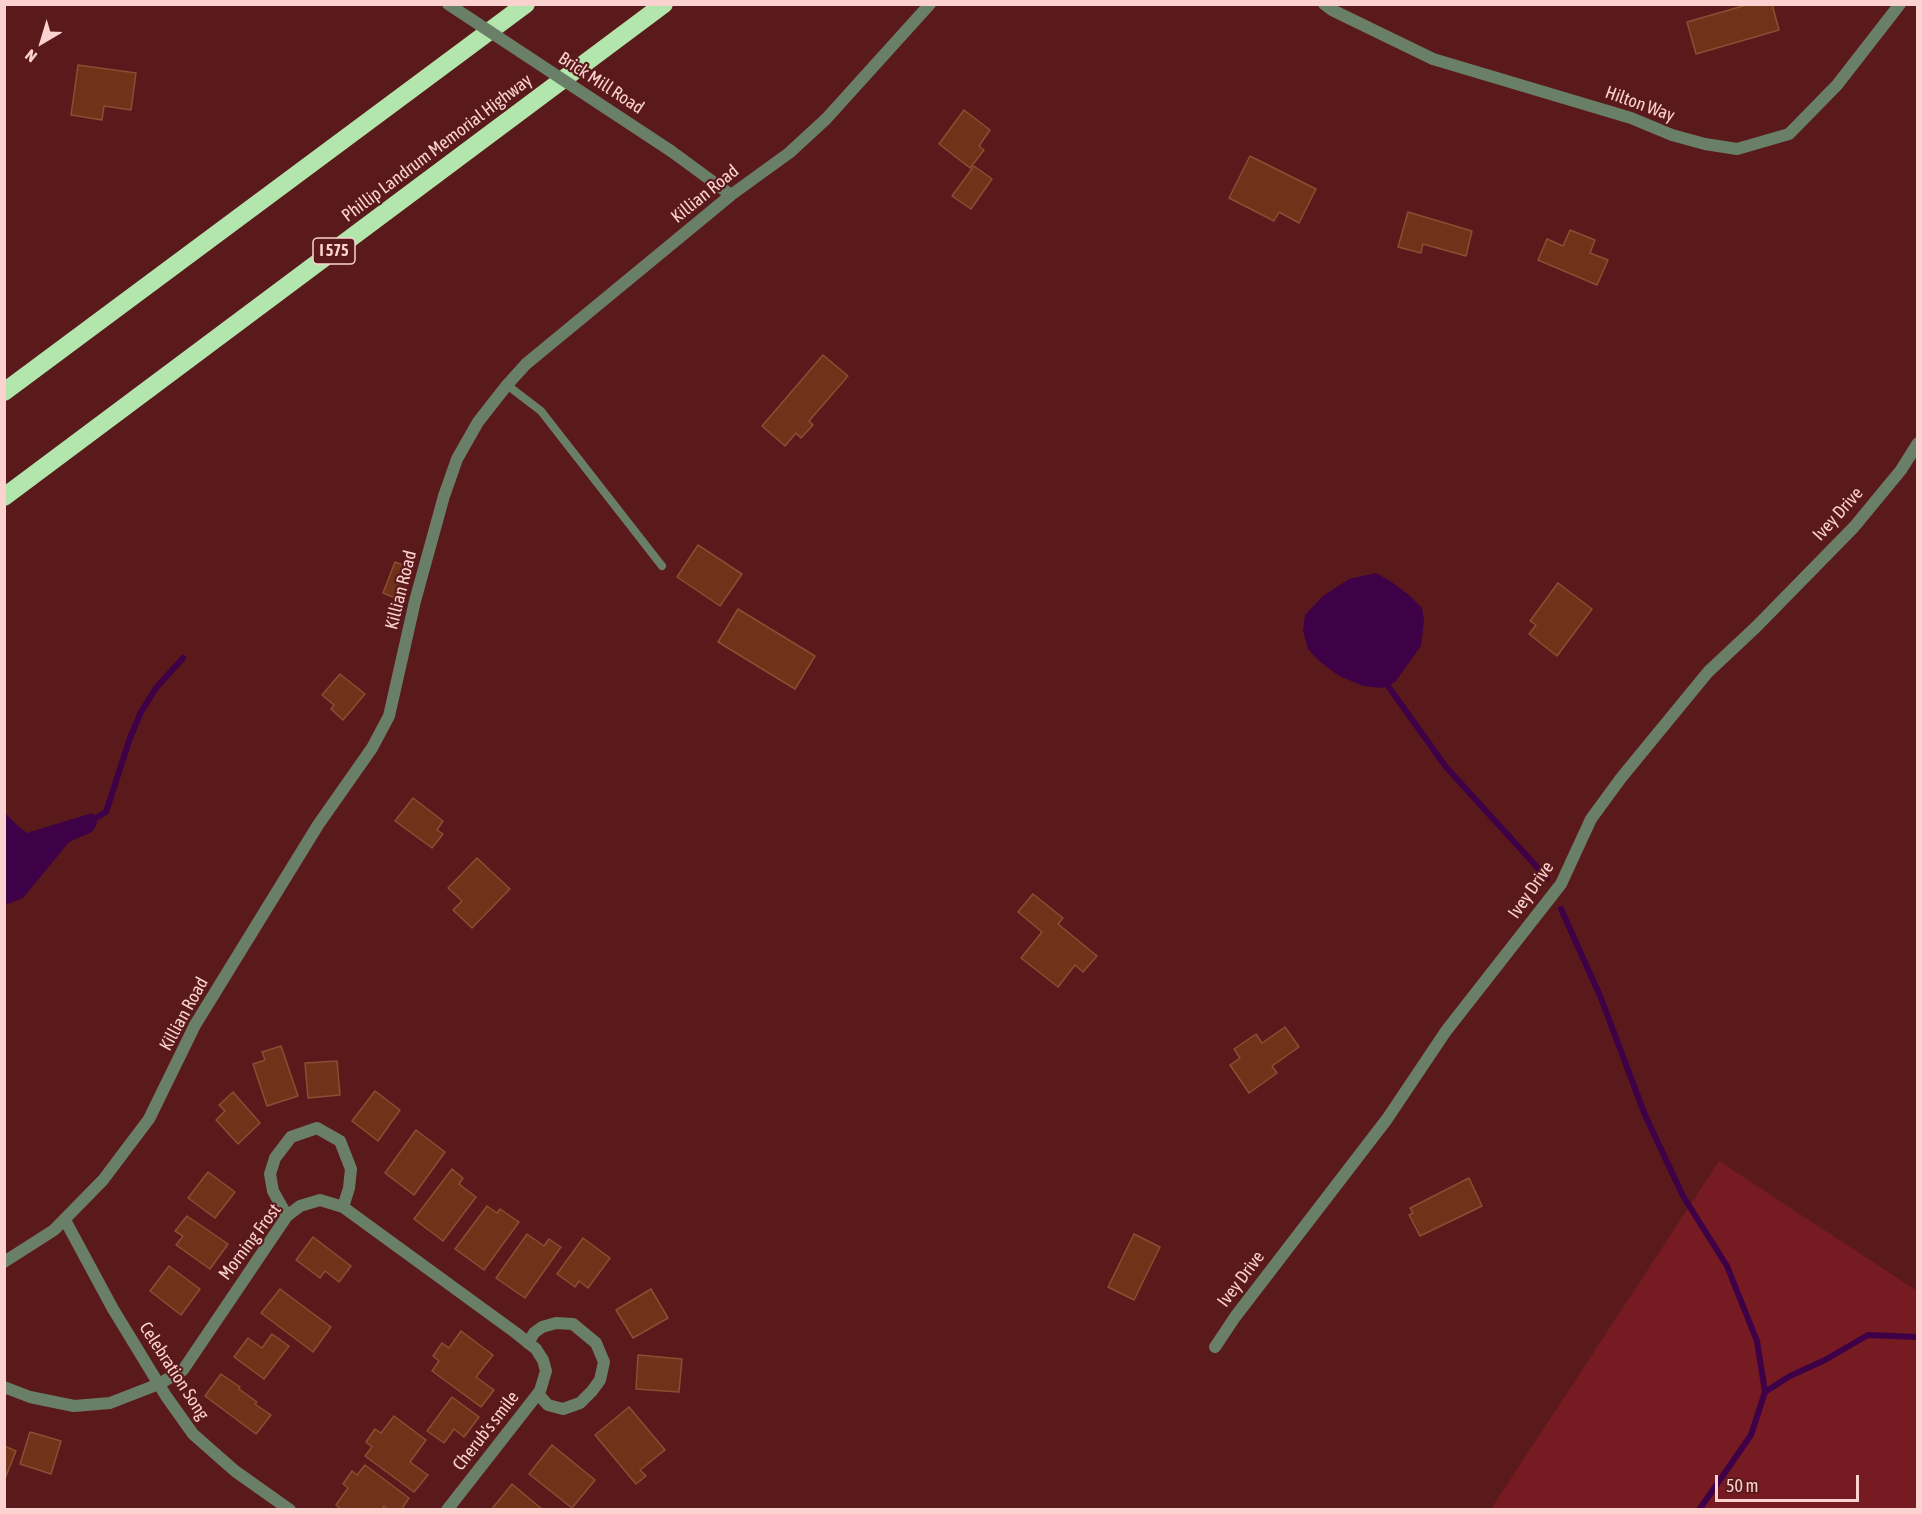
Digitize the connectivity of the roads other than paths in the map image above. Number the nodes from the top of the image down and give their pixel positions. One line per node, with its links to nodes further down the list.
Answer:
1 (448, 4): 7 (street, Brick Mill Road, bridge)
2 (526, 4): 9 (highway)
3 (664, 4): 11 (highway, Phillip Landrum Memorial Highway / I 575)
4 (930, 4): 7 (street, Killian Road)
5 (1324, 4): 6 (street, Hilton Way)
6 (1900, 4)
7 (731, 195): 8 (street, Killian Road)
8 (507, 385): 12 (lane); 15 (street, Killian Road)
9 (4, 392)
10 (1917, 443): 18 (street, Ivey Drive)
11 (4, 497)
12 (662, 566)
13 (343, 1207): 14 (street, Morning Frost); 14 (street); 17 (street, Morning Frost)
14 (287, 1216): 20 (street, Morning Frost)
15 (64, 1220): 16 (street, Killian Road); 20 (street, Celebration Song)
16 (4, 1262)
17 (528, 1343): 19 (street, Morning Frost); 22 (street)
18 (1215, 1347)
19 (546, 1371): 22 (street, Cherub's smile)
20 (159, 1384): 21 (street, Morning Frost); 23 (street, Celebration Song)
21 (4, 1387)
22 (538, 1394): 24 (street, Cherub's smile)
23 (290, 1509)
24 (447, 1509)

